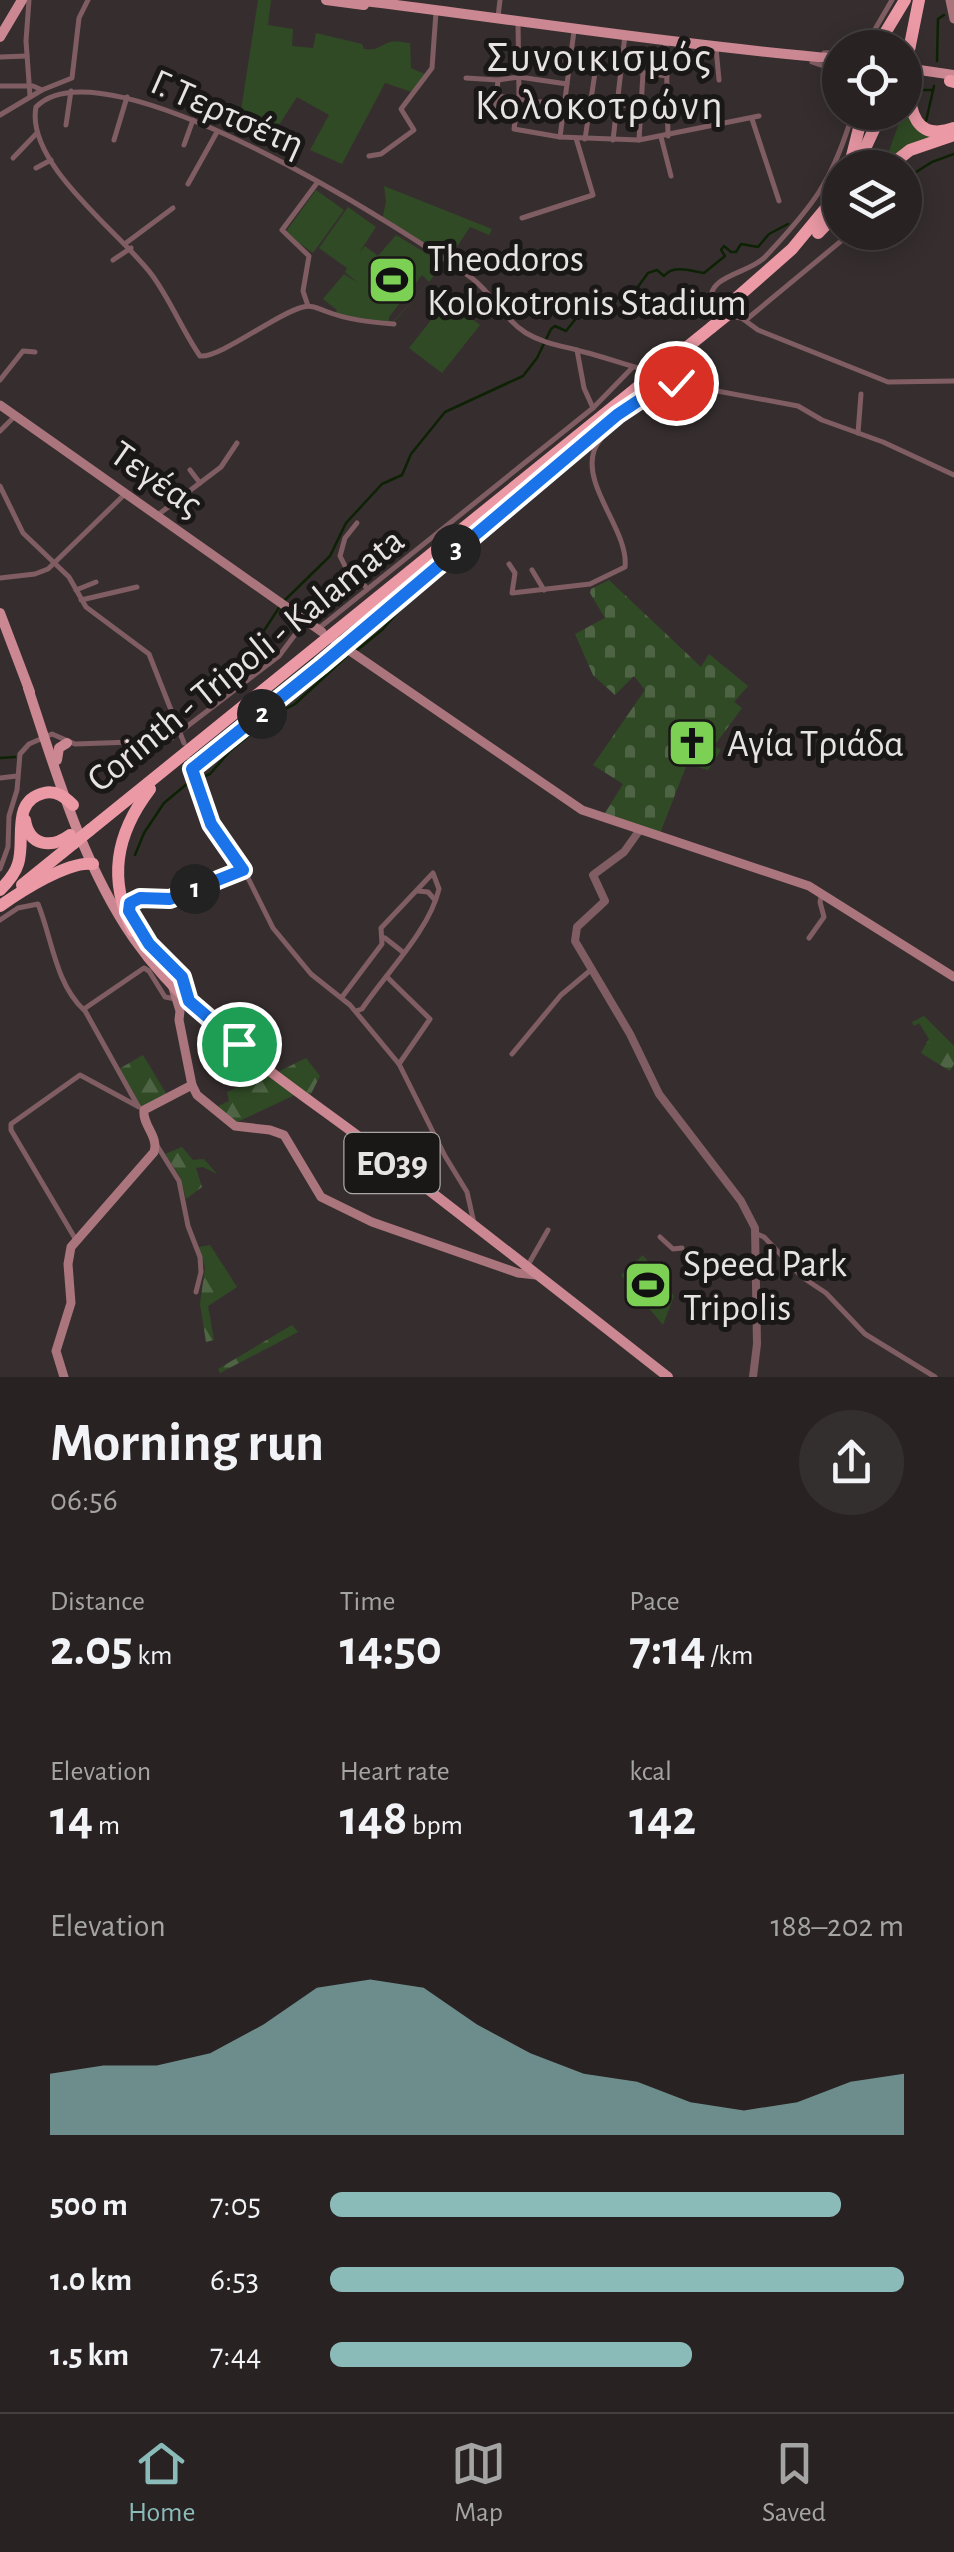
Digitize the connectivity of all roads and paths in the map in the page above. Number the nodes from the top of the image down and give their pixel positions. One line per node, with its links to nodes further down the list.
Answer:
1 (23, 0): 14 (main road); 26 (street)
2 (88, 0): 44 (street)
3 (326, 0): 9 (main road)
4 (357, 0): 9 (main road)
5 (500, 0): 10 (street)
6 (892, 0): 15 (street)
7 (950, 0): 11 (main road)
8 (913, 3): 16 (highway); 17 (highway); 18 (highway)
9 (436, 12): 10 (main road); 12 (main road); 74 (street)
10 (498, 17): 12 (main road)
11 (954, 19)
12 (518, 22): 13 (main road); 25 (street)
13 (575, 29): 19 (main road); 29 (street)
14 (0, 30)
15 (875, 30)
16 (891, 30)
17 (907, 30)
18 (911, 30)
19 (624, 35): 20 (main road); 32 (street)
20 (666, 42): 22 (main road); 35 (street)
21 (751, 45): 24 (street)
22 (716, 48): 23 (main road); 39 (street)
23 (780, 54): 28 (main road); 30 (main road)
24 (822, 54)
25 (518, 55): 29 (street); 36 (street)
26 (27, 56): 27 (street); 43 (street)
27 (0, 57)
28 (822, 60)
29 (570, 62): 31 (street); 41 (street)
30 (822, 62)
31 (596, 66): 32 (street); 51 (street)
32 (621, 69): 33 (street); 53 (street)
33 (644, 72): 35 (street); 54 (street)
34 (922, 74): 40 (main road)
35 (667, 76): 55 (street)
36 (519, 77): 38 (street); 41 (street); 50 (street)
37 (466, 78): 38 (street)
38 (498, 80): 47 (street)
39 (719, 80)
40 (953, 80)
41 (567, 84): 52 (street)
42 (0, 86): 43 (street)
43 (30, 86): 44 (street); 46 (street)
44 (42, 90): 46 (street); 49 (street)
45 (71, 91): 48 (street, Γ. Τερτσέτη); 49 (street, Γ. Τερτσέτη); 59 (street)
46 (30, 96): 56 (street)
47 (496, 96): 50 (street); 57 (street)
48 (127, 97): 58 (street, Γ. Τερτσέτη); 69 (street)
49 (46, 98): 64 (street)
50 (518, 99): 52 (street); 57 (street)
51 (591, 100): 52 (street); 53 (street); 68 (street)
52 (565, 101): 66 (street)
53 (617, 104): 54 (street); 70 (street)
54 (641, 108): 55 (street); 71 (street)
55 (667, 112): 65 (street)
56 (0, 115)
57 (516, 117): 66 (street)
58 (194, 120): 63 (street, Γ. Τερτσέτη); 72 (street)
59 (66, 125)
60 (922, 125): 62 (highway)
61 (848, 130): 90 (street)
62 (954, 131): 73 (highway)
63 (217, 132): 79 (street, Γ. Τερτσέτη); 80 (street)
64 (37, 134): 75 (street); 76 (street)
65 (664, 136): 71 (street); 78 (street); 81 (street)
66 (560, 137): 67 (street)
67 (576, 138): 68 (street); 83 (street)
68 (586, 139): 70 (street)
69 (114, 140)
70 (612, 140): 71 (street)
71 (639, 140)
72 (184, 145)
73 (910, 150)
74 (369, 156)
75 (13, 158)
76 (51, 160): 77 (street); 86 (street)
77 (36, 168)
78 (671, 176)
79 (317, 183): 89 (street); 93 (street, Γ. Τερτσέτη)
80 (188, 184)
81 (779, 201)
82 (173, 208): 86 (street)
83 (522, 218)
84 (822, 221): 90 (highway, Corinth - Tripoli - Kalamata)
85 (822, 227): 90 (highway, Corinth - Tripoli - Kalamata)
86 (128, 246): 88 (street); 89 (street)
87 (826, 250): 90 (street)
88 (113, 260)
89 (308, 306): 91 (street)
90 (734, 313): 92 (highway, Corinth - Tripoli - Kalamata, bridge); 100 (street)
91 (394, 324)
92 (709, 326): 136 (highway, Corinth - Tripoli - Kalamata); 142 (highway, Corinth - Tripoli - Kalamata)
93 (576, 350): 95 (street); 103 (street)
94 (35, 352): 98 (street)
95 (633, 367): 96 (street); 103 (street)
96 (642, 370)
97 (660, 376): 99 (street)
98 (0, 380)
99 (668, 381): 104 (street); 107 (street)
100 (954, 381)
101 (861, 394): 107 (street)
102 (0, 406): 105 (main road, Τεγέας)
103 (593, 408): 122 (street)
104 (617, 415): 124 (street); 129 (street)
105 (15, 416): 106 (street); 113 (main road, Τεγέας)
106 (0, 431)
107 (858, 433): 110 (street)
108 (237, 443): 111 (street)
109 (190, 470): 111 (street)
110 (954, 475)
111 (200, 482): 114 (street)
112 (1, 489): 116 (street)
113 (126, 493): 114 (main road, Τεγέας); 116 (street)
114 (157, 515): 127 (main road, Τεγέας)
115 (358, 522): 122 (street)
116 (54, 564): 119 (street); 123 (street)
117 (509, 564): 124 (street)
118 (532, 570): 124 (street)
119 (0, 578)
120 (96, 582): 123 (street)
121 (136, 587): 125 (street)
122 (367, 588): 128 (street)
123 (76, 590): 125 (street)
124 (544, 590)
125 (81, 600): 130 (street)
126 (1, 619): 131 (main road, ΕΟ39)
127 (306, 620): 128 (main road, Τεγέας); 130 (street)
128 (320, 630)
129 (347, 649): 137 (street); 141 (main road)
130 (180, 733): 132 (street); 133 (street)
131 (46, 736): 132 (street); 135 (main road, ΕΟ39); 138 (street); 140 (main road, ΕΟ39)
132 (67, 743): 135 (main road)
133 (184, 743)
134 (189, 758): 137 (street)
135 (57, 760): 140 (main road, ΕΟ39)
136 (172, 765): 142 (highway, Corinth - Tripoli - Kalamata); 152 (highway)
137 (193, 772): 145 (street)
138 (18, 776): 139 (street); 144 (street)
139 (0, 778)
140 (71, 806): 142 (highway); 143 (main road, ΕΟ39); 147 (highway); 152 (main road, ΕΟ39)
141 (639, 830): 148 (main road); 156 (street)
142 (79, 833): 147 (highway, Corinth - Tripoli - Kalamata); 150 (highway, Corinth - Tripoli - Kalamata)
143 (93, 864): 150 (highway); 159 (main road, ΕΟ39)
144 (0, 869)
145 (243, 870): 159 (street); 160 (street)
146 (418, 890): 149 (street); 149 (street); 153 (street)
147 (0, 892)
148 (822, 892): 154 (street); 157 (main road)
149 (435, 901): 155 (street)
150 (0, 904)
151 (0, 920): 162 (street)
152 (133, 931): 159 (main road, ΕΟ39)
153 (383, 936): 155 (street); 160 (street)
154 (808, 938)
155 (404, 953): 158 (street)
156 (592, 968): 164 (street); 171 (street)
157 (954, 977)
158 (387, 978): 163 (street); 165 (street)
159 (176, 984): 161 (main road, ΕΟ39)
160 (342, 997): 163 (street)
161 (185, 1004): 162 (street); 166 (main road); 169 (main road, ΕΟ39)
162 (84, 1010): 167 (street)
163 (356, 1012): 165 (street)
164 (512, 1054)
165 (399, 1064): 169 (street)
166 (192, 1085): 167 (main road); 175 (main road)
167 (140, 1110): 168 (main road); 173 (street)
168 (156, 1144): 173 (main road); 176 (street)
169 (474, 1226): 175 (main road, ΕΟ39)
170 (548, 1230): 175 (street)
171 (757, 1234): 181 (street); 182 (street)
172 (660, 1236): 174 (street)
173 (76, 1240): 178 (main road)
174 (682, 1248)
175 (530, 1271): 177 (main road, ΕΟ39)
176 (196, 1292)
177 (647, 1361): 179 (street); 180 (main road, ΕΟ39)
178 (64, 1377)
179 (654, 1377)
180 (668, 1377)
181 (754, 1377)
182 (934, 1377)

